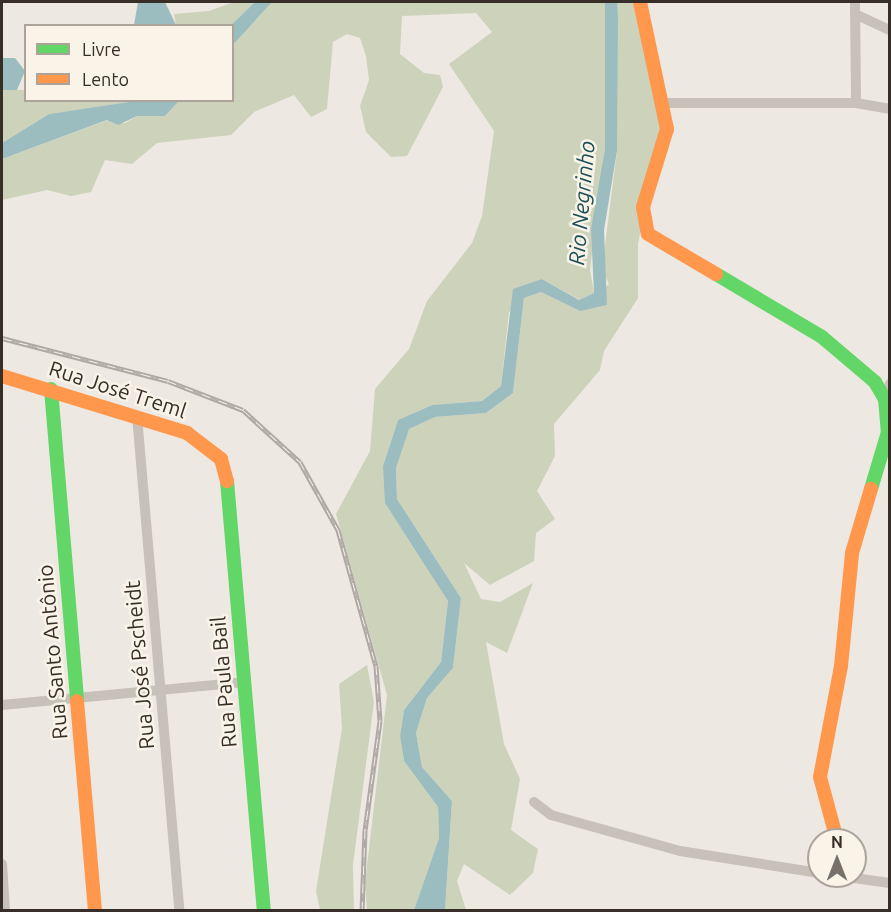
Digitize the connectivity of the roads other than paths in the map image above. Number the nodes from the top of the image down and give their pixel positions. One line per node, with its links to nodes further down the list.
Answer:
1 (640, 2): 5 (street)
2 (855, 2): 3 (street)
3 (855, 14): 4 (street); 6 (street)
4 (890, 30)
5 (665, 103): 6 (street); 11 (street)
6 (856, 103): 7 (street)
7 (890, 109)
8 (2, 376): 10 (street, Rua José Treml)
9 (890, 384): 11 (street)
10 (51, 389): 12 (street, Rua José Treml); 16 (street, Rua Santo Antônio)
11 (885, 399): 19 (street)
12 (137, 416): 13 (street, Rua José Treml); 15 (street, Rua José Pscheidt)
13 (216, 453): 14 (street, Rua Paula Bail)
14 (244, 682): 15 (street); 27 (street, Rua Paula Bail)
15 (160, 690): 16 (street); 26 (street, Rua José Pscheidt)
16 (77, 698): 17 (street); 25 (street, Rua Santo Antônio)
17 (2, 705)
18 (534, 802): 21 (street)
19 (834, 828)
20 (2, 864): 24 (street)
21 (807, 871)
22 (867, 877): 23 (street)
23 (890, 883)
24 (5, 910)
25 (95, 910)
26 (179, 910)
27 (264, 910)

